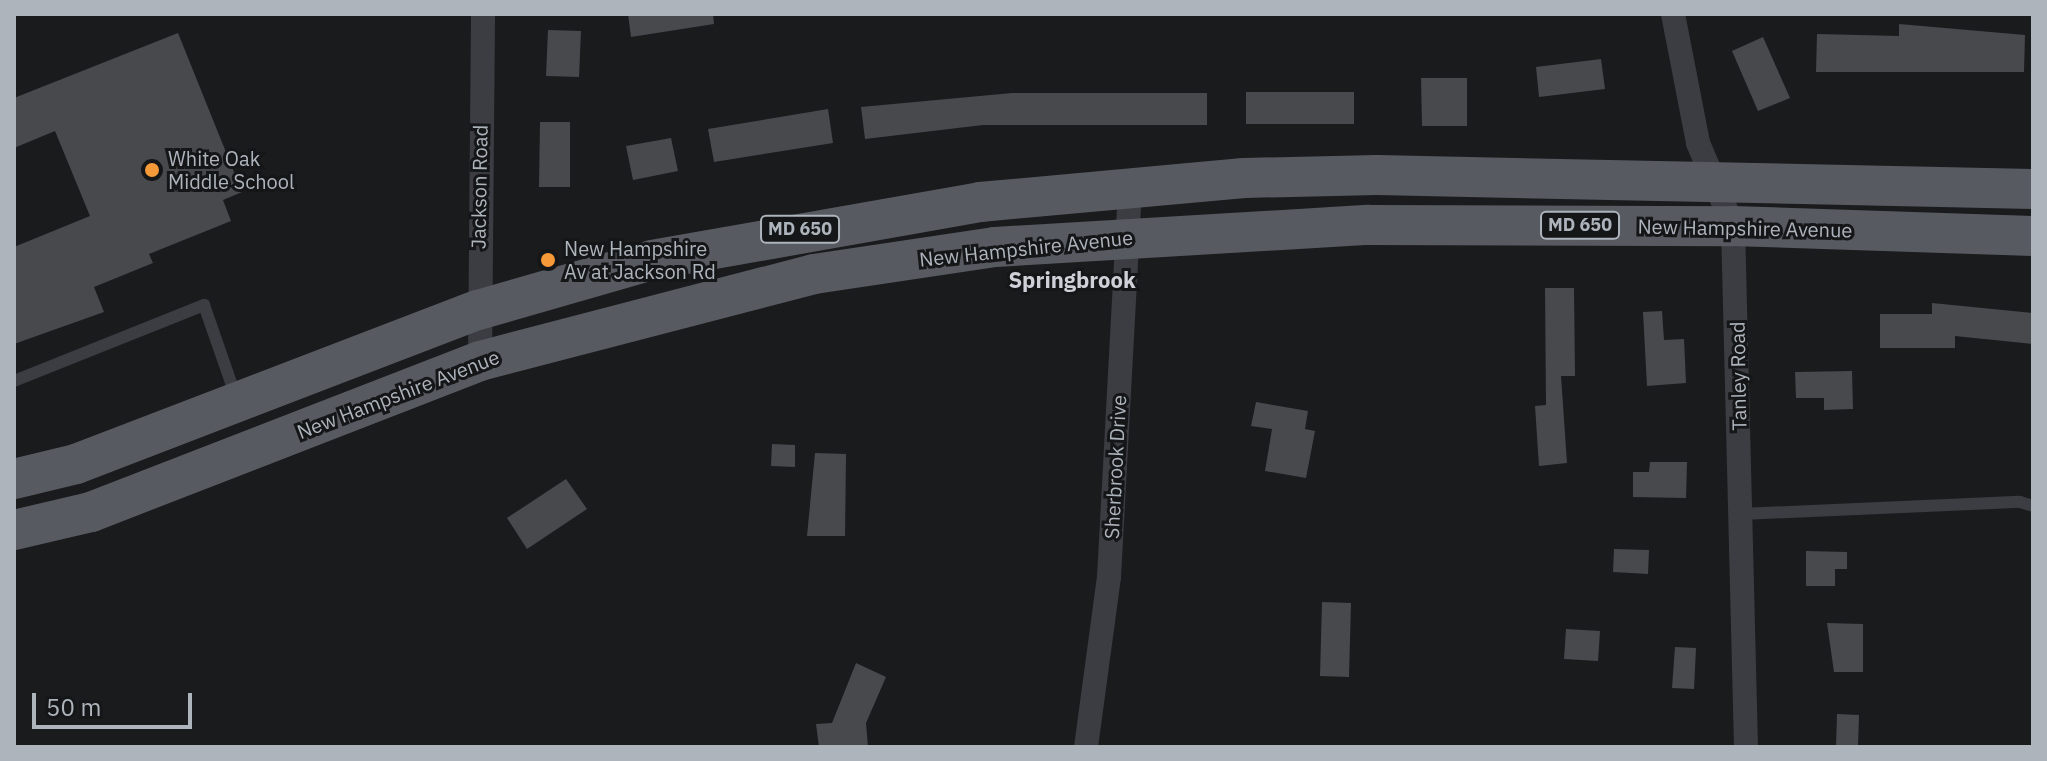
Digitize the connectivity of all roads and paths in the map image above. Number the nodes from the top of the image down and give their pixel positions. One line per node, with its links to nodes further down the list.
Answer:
1 (483, 14): 9 (street, Jackson Road)
2 (1673, 14): 3 (street, Tanley Road)
3 (1714, 179): 4 (main road, MD 650); 5 (main road, MD 650); 6 (street, Tanley Road)
4 (1130, 186): 8 (street, Sherbrook Drive); 9 (main road, MD 650)
5 (2033, 189)
6 (1733, 226): 7 (main road, New Hampshire Avenue / MD 650); 8 (main road, New Hampshire Avenue / MD 650); 15 (street, Tanley Road)
7 (2033, 236)
8 (1128, 238): 10 (main road, New Hampshire Avenue / MD 650); 17 (street, Sherbrook Drive)
9 (478, 310): 10 (street, Jackson Road); 12 (main road, MD 650)
10 (480, 361): 16 (main road, New Hampshire Avenue / MD 650)
11 (14, 381): 12 (lane)
12 (237, 400): 13 (main road, MD 650)
13 (14, 479)
14 (2033, 506): 15 (lane)
15 (1741, 514): 18 (street, Tanley Road)
16 (14, 530)
17 (1086, 747)
18 (1746, 747)

